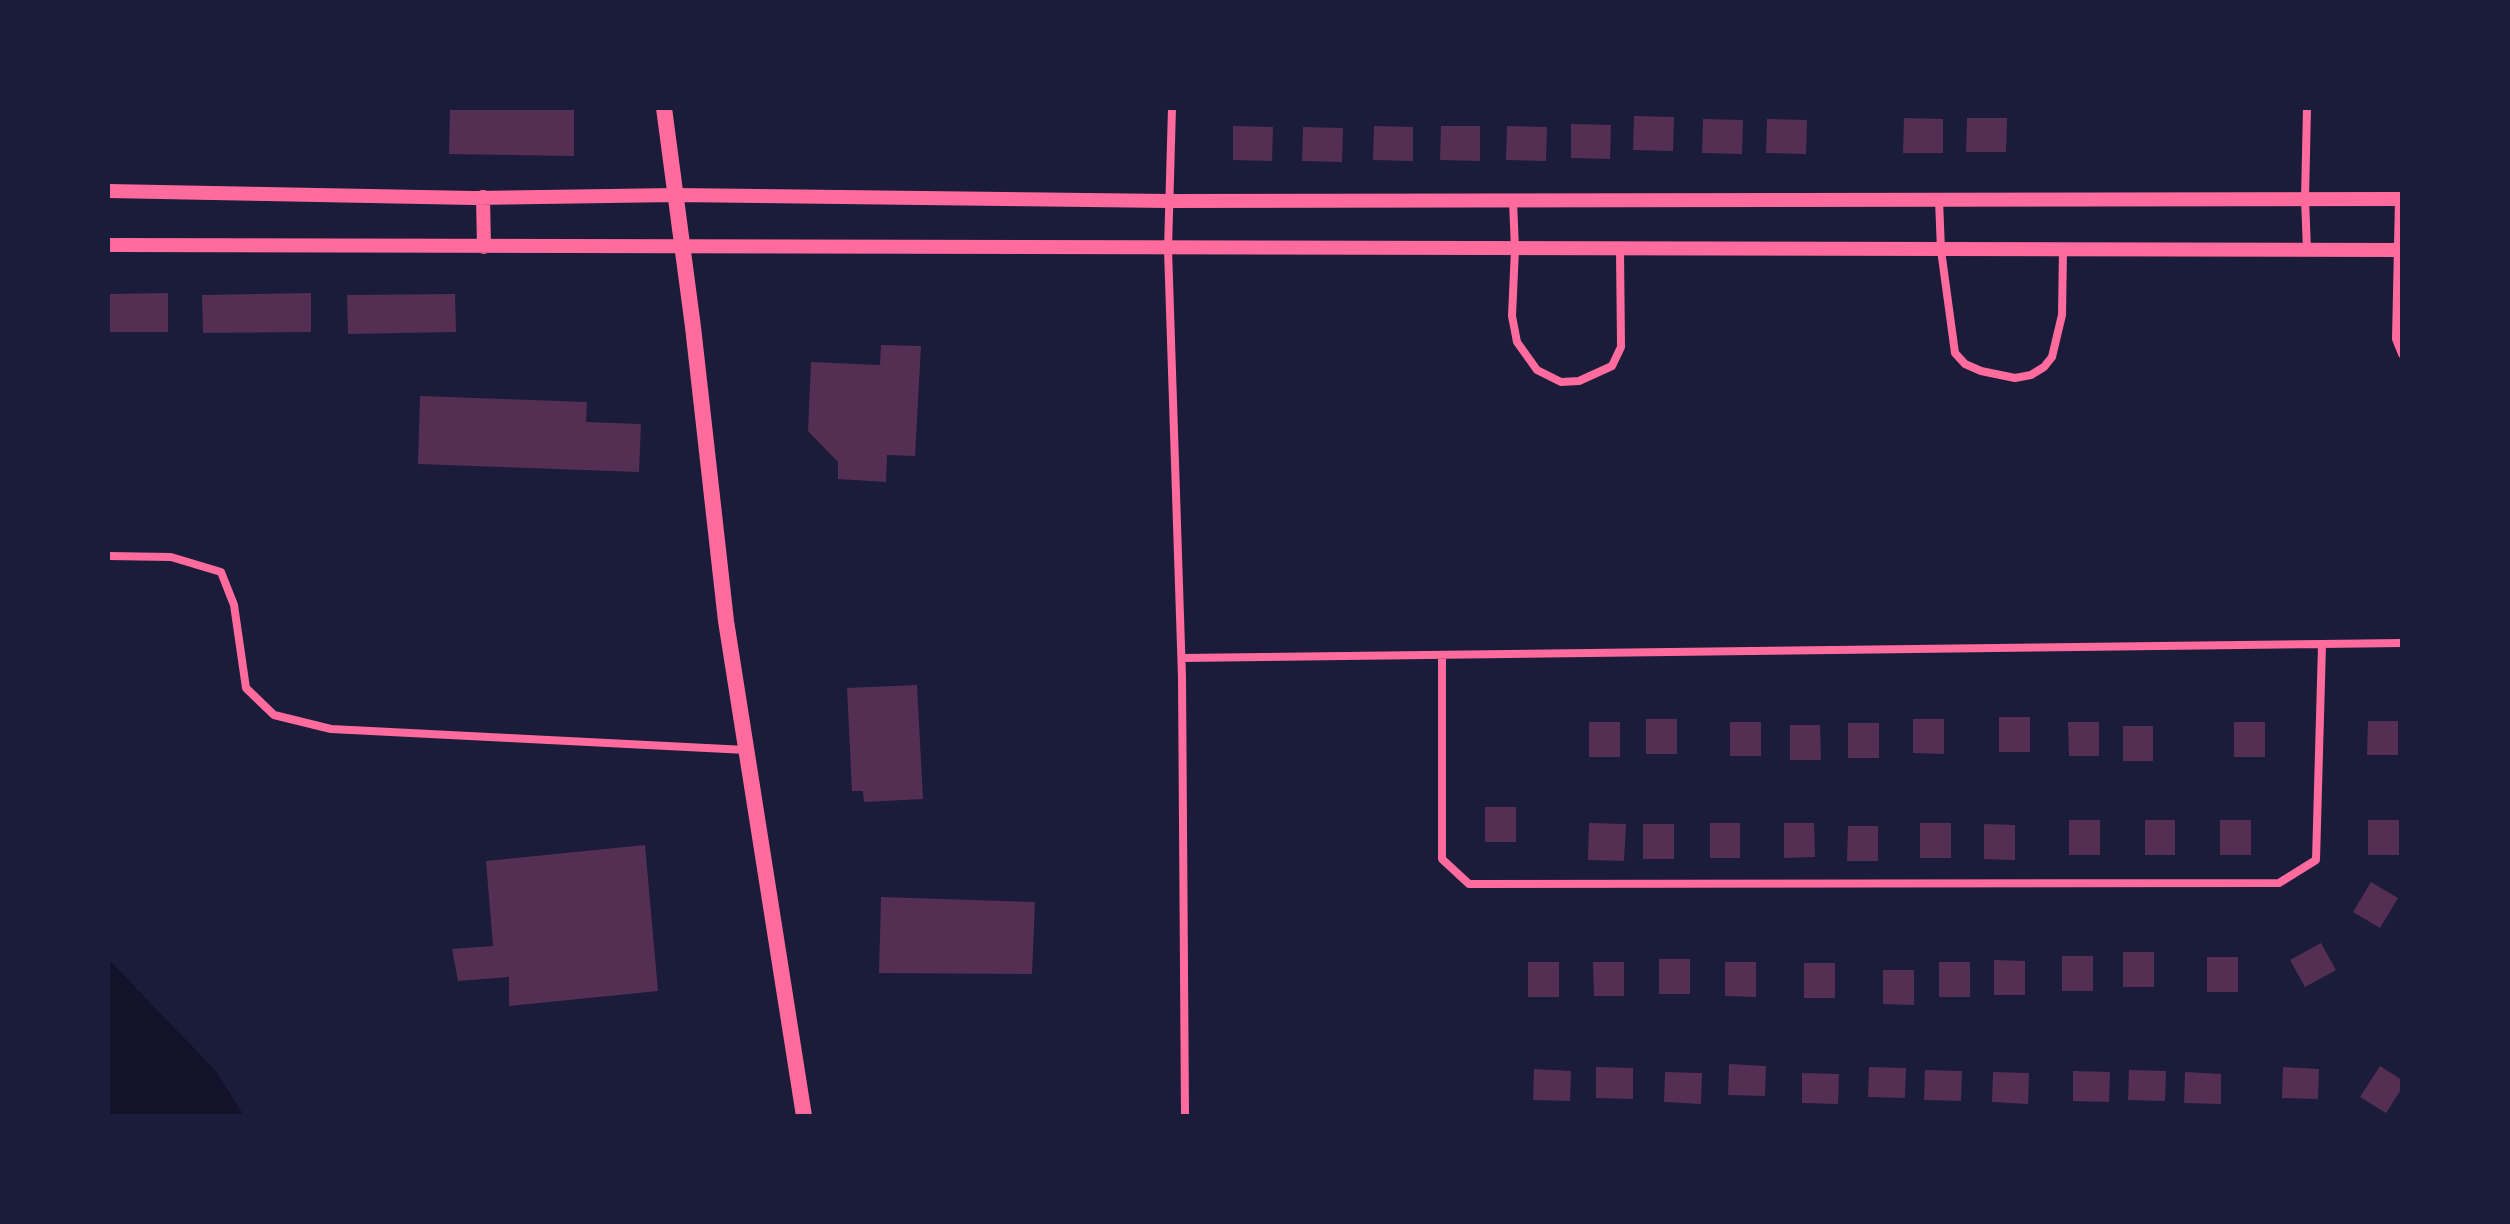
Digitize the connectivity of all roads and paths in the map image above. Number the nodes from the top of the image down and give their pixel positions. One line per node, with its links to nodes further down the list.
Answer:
1 (664, 108): 5 (main road)
2 (1172, 108): 10 (street)
3 (2307, 108): 7 (street)
4 (108, 191): 6 (street)
5 (676, 195): 6 (street); 10 (street); 14 (main road)
6 (483, 197): 13 (street)
7 (2305, 199): 8 (street); 9 (street); 20 (street)
8 (2401, 199): 21 (street)
9 (1939, 200): 11 (street); 18 (street)
10 (1169, 201): 11 (street); 15 (street)
11 (1513, 201): 16 (street)
12 (108, 245): 13 (street)
13 (484, 247): 14 (street)
14 (682, 248): 15 (street); 28 (main road)
15 (1168, 249): 16 (street); 27 (street)
16 (1515, 249): 17 (street); 17 (street)
17 (1620, 249): 18 (street)
18 (1941, 250): 19 (street); 19 (street)
19 (2063, 250): 20 (street)
20 (2307, 250): 21 (street)
21 (2400, 250): 22 (street)
22 (2402, 354)
23 (108, 556): 28 (street)
24 (2402, 643): 25 (street)
25 (2322, 645): 26 (street); 26 (street)
26 (1442, 655): 27 (street)
27 (1182, 658): 30 (street)
28 (747, 750): 29 (main road)
29 (804, 1116)
30 (1185, 1116)

